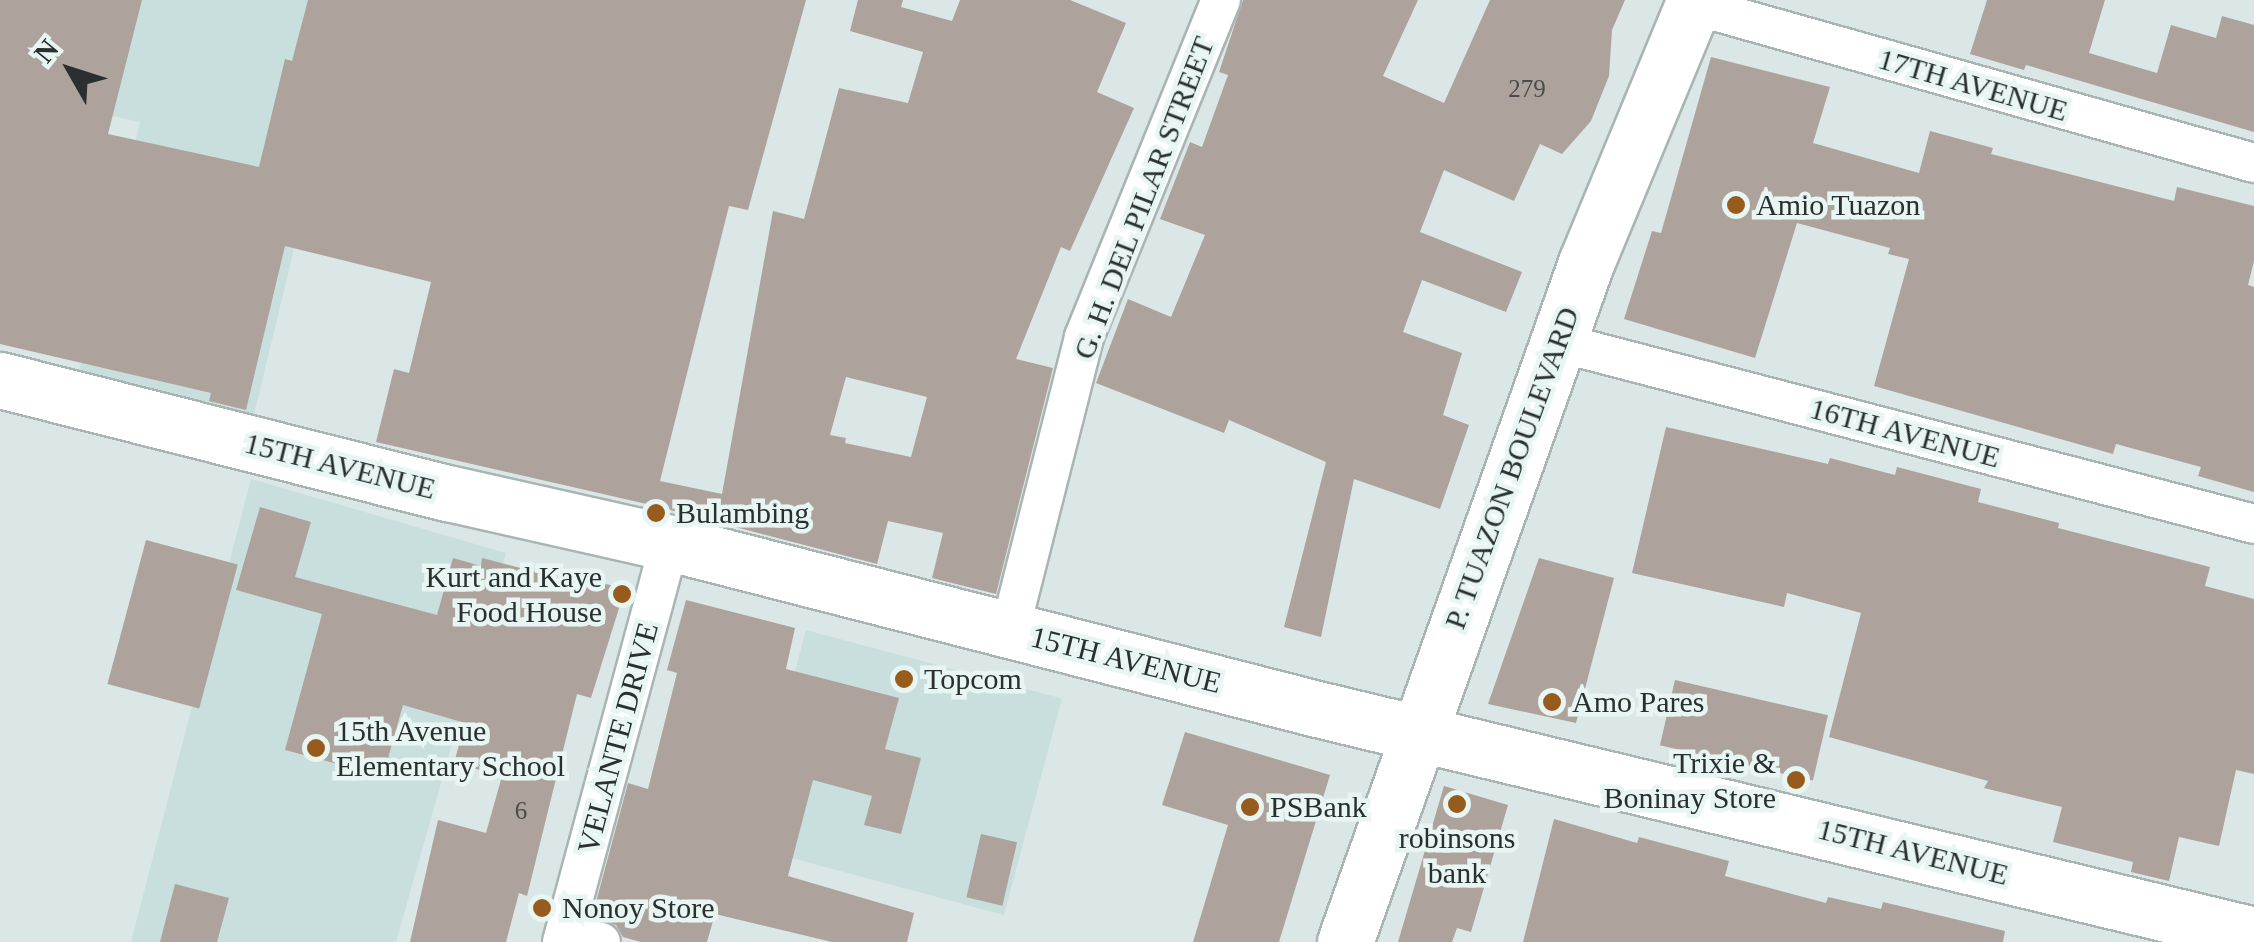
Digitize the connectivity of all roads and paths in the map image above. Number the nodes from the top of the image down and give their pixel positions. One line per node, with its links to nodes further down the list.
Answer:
1 (1222, 0): 8 (street, G. H. DEL PILAR STREET)
2 (1694, 3): 3 (street, 17TH AVENUE); 4 (main road, P. TUAZON BOULEVARD)
3 (2254, 162)
4 (1556, 342): 6 (street, 16TH AVENUE); 9 (main road, P. TUAZON BOULEVARD)
5 (0, 380): 7 (main road, 15TH AVENUE)
6 (2254, 524)
7 (670, 542): 8 (main road, 15TH AVENUE); 11 (street, VELANTE DRIVE)
8 (1010, 630): 9 (main road, 15TH AVENUE)
9 (1419, 732): 10 (main road, 15TH AVENUE); 12 (main road, P. TUAZON BOULEVARD)
10 (2254, 935)
11 (576, 939)
12 (1345, 942)

